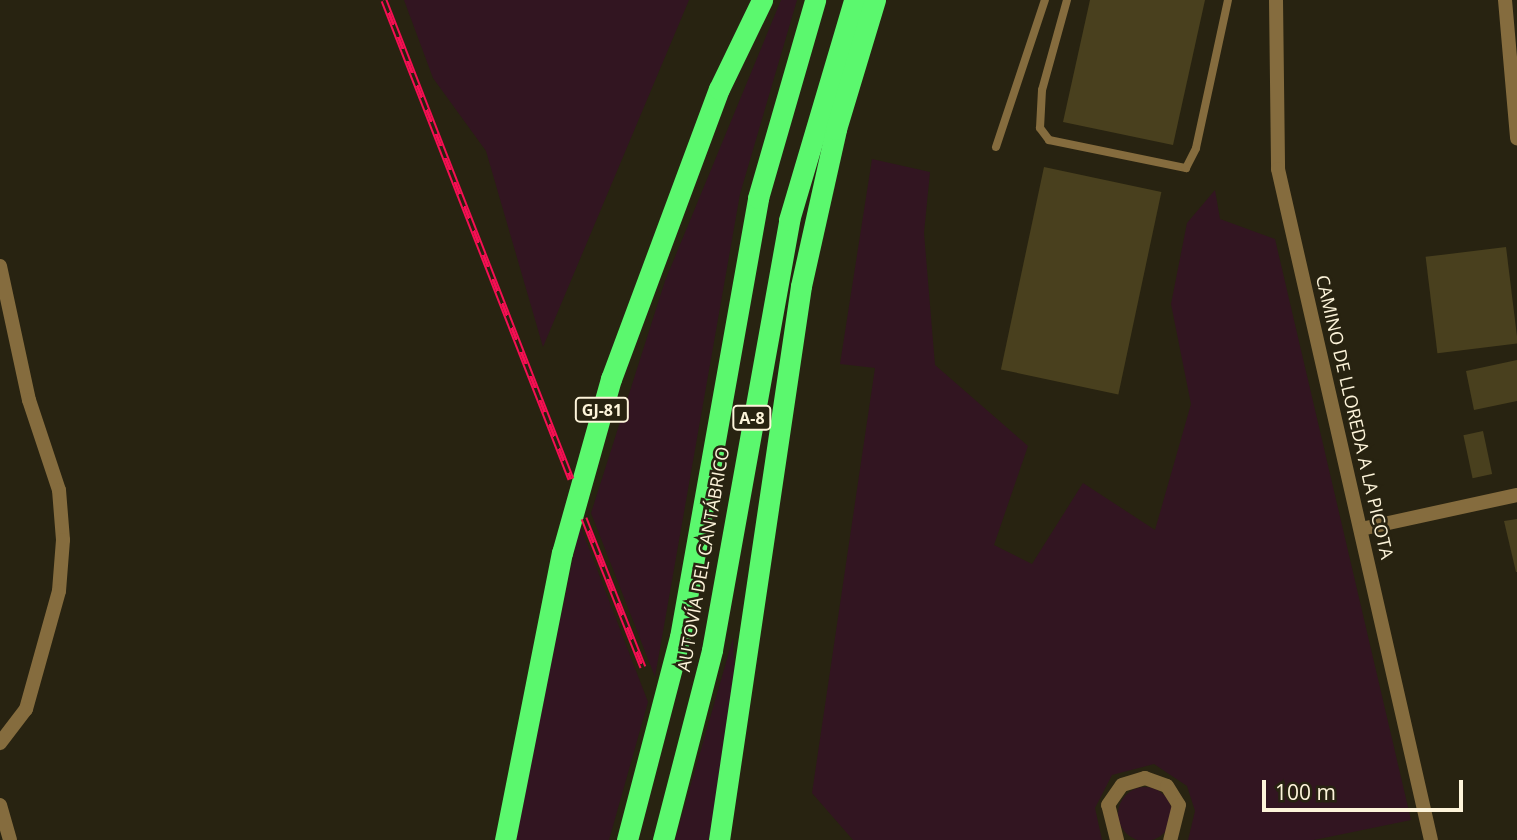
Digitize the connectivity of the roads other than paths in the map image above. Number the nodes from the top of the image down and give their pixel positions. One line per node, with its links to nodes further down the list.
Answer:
1 (762, 0): 18 (highway, GJ-81)
2 (815, 0): 19 (highway, AUTOVÍA DEL CANTÁBRICO / A-8)
3 (854, 0): 20 (highway, AUTOVÍA DEL CANTÁBRICO / A-8)
4 (875, 0): 21 (highway)
5 (1045, 0): 11 (lane)
6 (1067, 0): 7 (lane)
7 (1228, 0)
8 (1276, 0): 14 (street, CAMINO DE LLOREDA A LA PICOTA)
9 (1504, 0): 10 (street)
10 (1517, 138)
11 (996, 147)
12 (0, 266): 15 (street)
13 (1517, 495): 14 (street)
14 (1362, 528): 24 (street, CAMINO DE LLOREDA A LA PICOTA)
15 (0, 743)
16 (0, 805): 17 (street)
17 (9, 840)
18 (505, 840)
19 (627, 840)
20 (663, 840)
21 (719, 840)
22 (1117, 840): 23 (street)
23 (1170, 840)
24 (1431, 840)

